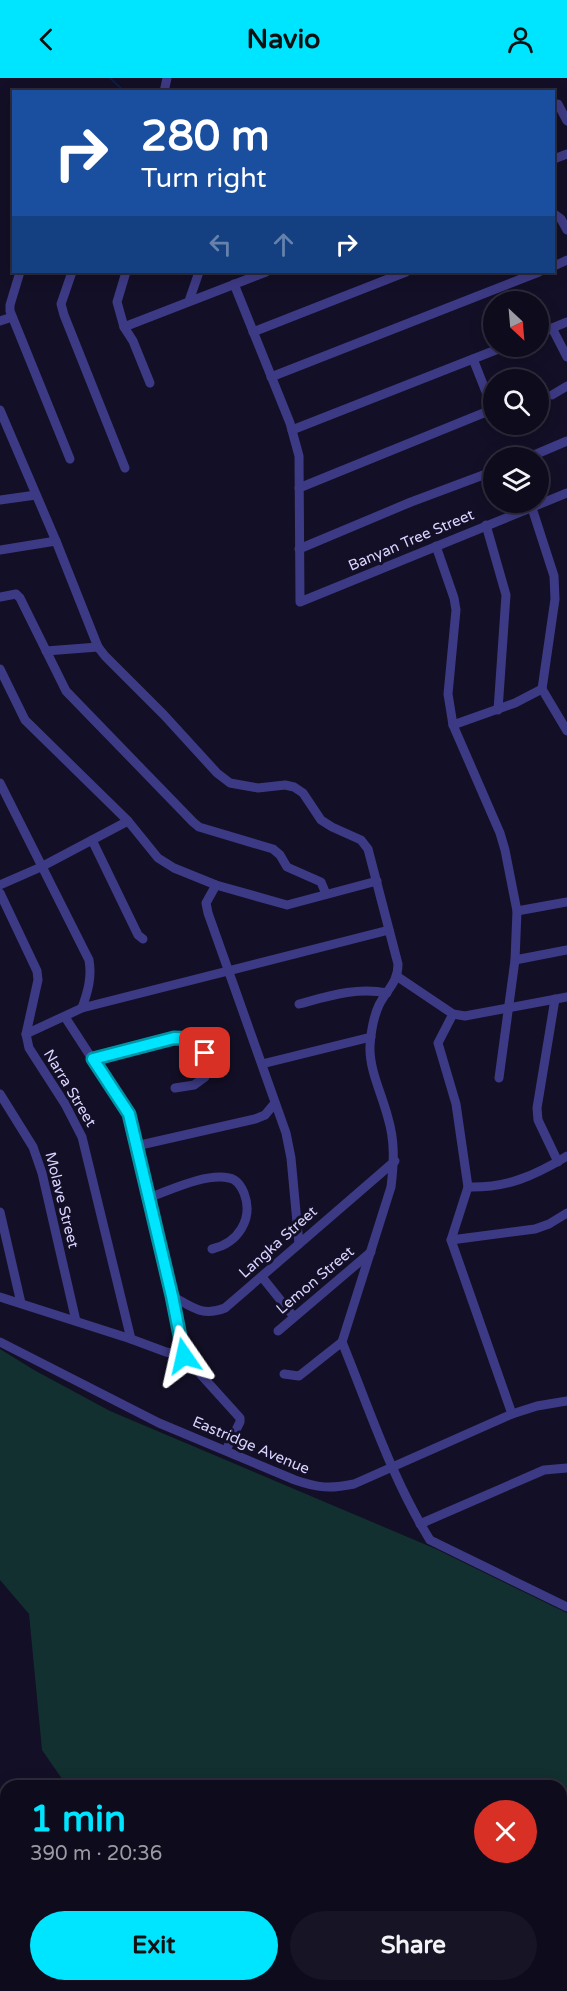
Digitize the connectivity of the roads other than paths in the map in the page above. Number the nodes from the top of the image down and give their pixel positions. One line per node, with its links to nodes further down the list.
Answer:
1 (559, 103): 2 (street)
2 (567, 121)
3 (555, 215): 4 (street)
4 (567, 230)
5 (20, 273): 14 (street)
6 (72, 273): 33 (street)
7 (126, 273): 17 (street)
8 (199, 273): 13 (street)
9 (263, 273): 12 (street)
10 (403, 273): 20 (street)
11 (536, 273): 24 (street)
12 (234, 284): 13 (street); 20 (street)
13 (189, 301): 17 (street)
14 (12, 317): 15 (street); 32 (street)
15 (0, 321)
16 (567, 322): 18 (street)
17 (124, 327): 25 (street)
18 (552, 328): 19 (street); 22 (street)
19 (549, 329)
20 (254, 332): 24 (street)
21 (483, 355): 23 (street)
22 (567, 357)
23 (473, 359): 29 (street); 35 (street)
24 (271, 377): 29 (street)
25 (150, 383)
26 (567, 386): 27 (street)
27 (552, 394)
28 (0, 410): 37 (street)
29 (292, 430): 35 (street)
30 (567, 441): 31 (street)
31 (549, 449)
32 (69, 459)
33 (125, 468)
34 (483, 475): 45 (street)
35 (299, 488): 45 (street)
36 (567, 493): 38 (street, Banyan Tree Street)
37 (36, 495): 39 (street); 43 (street)
38 (549, 499)
39 (0, 500)
40 (512, 513): 42 (street, Banyan Tree Street)
41 (532, 513): 51 (street)
42 (486, 525): 44 (street, Banyan Tree Street); 52 (street)
43 (56, 541): 46 (street); 48 (street)
44 (436, 546): 45 (street, Banyan Tree Street); 53 (street)
45 (299, 549)
46 (0, 550)
47 (0, 597): 49 (street)
48 (98, 647): 49 (street); 59 (street)
49 (46, 651): 63 (street)
50 (0, 669): 56 (street)
51 (542, 689): 52 (street); 54 (street)
52 (498, 710): 53 (street)
53 (453, 725): 65 (street)
54 (567, 731)
55 (0, 783): 58 (street)
56 (128, 821): 57 (street); 61 (street)
57 (92, 840): 58 (street); 67 (street)
58 (41, 867): 60 (street); 76 (street)
59 (377, 881): 63 (street); 66 (street)
60 (0, 885)
61 (216, 885): 63 (street); 70 (street)
62 (0, 893): 80 (street)
63 (326, 894)
64 (567, 902): 65 (street)
65 (517, 911): 69 (street)
66 (389, 930): 70 (street); 71 (street)
67 (143, 939)
68 (567, 950): 69 (street)
69 (515, 960): 77 (street)
70 (229, 971): 76 (street); 83 (street)
71 (398, 977): 72 (street); 78 (street)
72 (387, 993): 75 (street); 81 (street)
73 (567, 997): 74 (street)
74 (555, 999): 77 (street); 91 (street)
75 (299, 1004)
76 (82, 1008): 79 (street)
77 (507, 1009): 78 (street); 84 (street)
78 (453, 1014): 92 (street)
79 (65, 1017): 80 (street); 82 (street)
80 (26, 1034): 107 (street, Narra Street)
81 (371, 1037): 83 (street); 90 (street)
82 (93, 1059): 85 (street); 88 (street)
83 (262, 1065): 87 (street)
84 (499, 1078)
85 (175, 1088)
86 (0, 1094): 105 (street, Molave Street)
87 (275, 1103): 88 (street); 97 (street)
88 (136, 1146): 93 (street)
89 (567, 1156): 91 (street)
90 (395, 1161): 97 (street, Langka Street); 99 (street)
91 (558, 1162): 92 (street)
92 (468, 1187): 96 (street)
93 (148, 1198): 98 (street); 101 (street)
94 (0, 1212): 103 (street)
95 (567, 1213): 96 (street)
96 (451, 1240): 113 (street)
97 (299, 1244): 100 (street, Langka Street)
98 (212, 1249)
99 (371, 1252): 104 (street, Lemon Street); 109 (street)
100 (262, 1277): 101 (street, Langka Street); 104 (street)
101 (172, 1296): 110 (street)
102 (0, 1297): 103 (street)
103 (21, 1303): 105 (street)
104 (294, 1317): 106 (street, Lemon Street)
105 (76, 1321): 107 (street)
106 (278, 1331)
107 (131, 1339): 110 (street)
108 (0, 1342): 114 (street, Eastridge Avenue)
109 (342, 1342): 111 (street); 115 (street)
110 (184, 1356): 114 (street)
111 (284, 1374)
112 (567, 1401): 113 (street, Eastridge Avenue)
113 (512, 1414): 115 (street, Eastridge Avenue)
114 (226, 1450): 115 (street, Eastridge Avenue)
115 (393, 1468): 117 (street)
116 (567, 1468): 117 (street)
117 (420, 1524): 118 (street)
118 (567, 1607)

